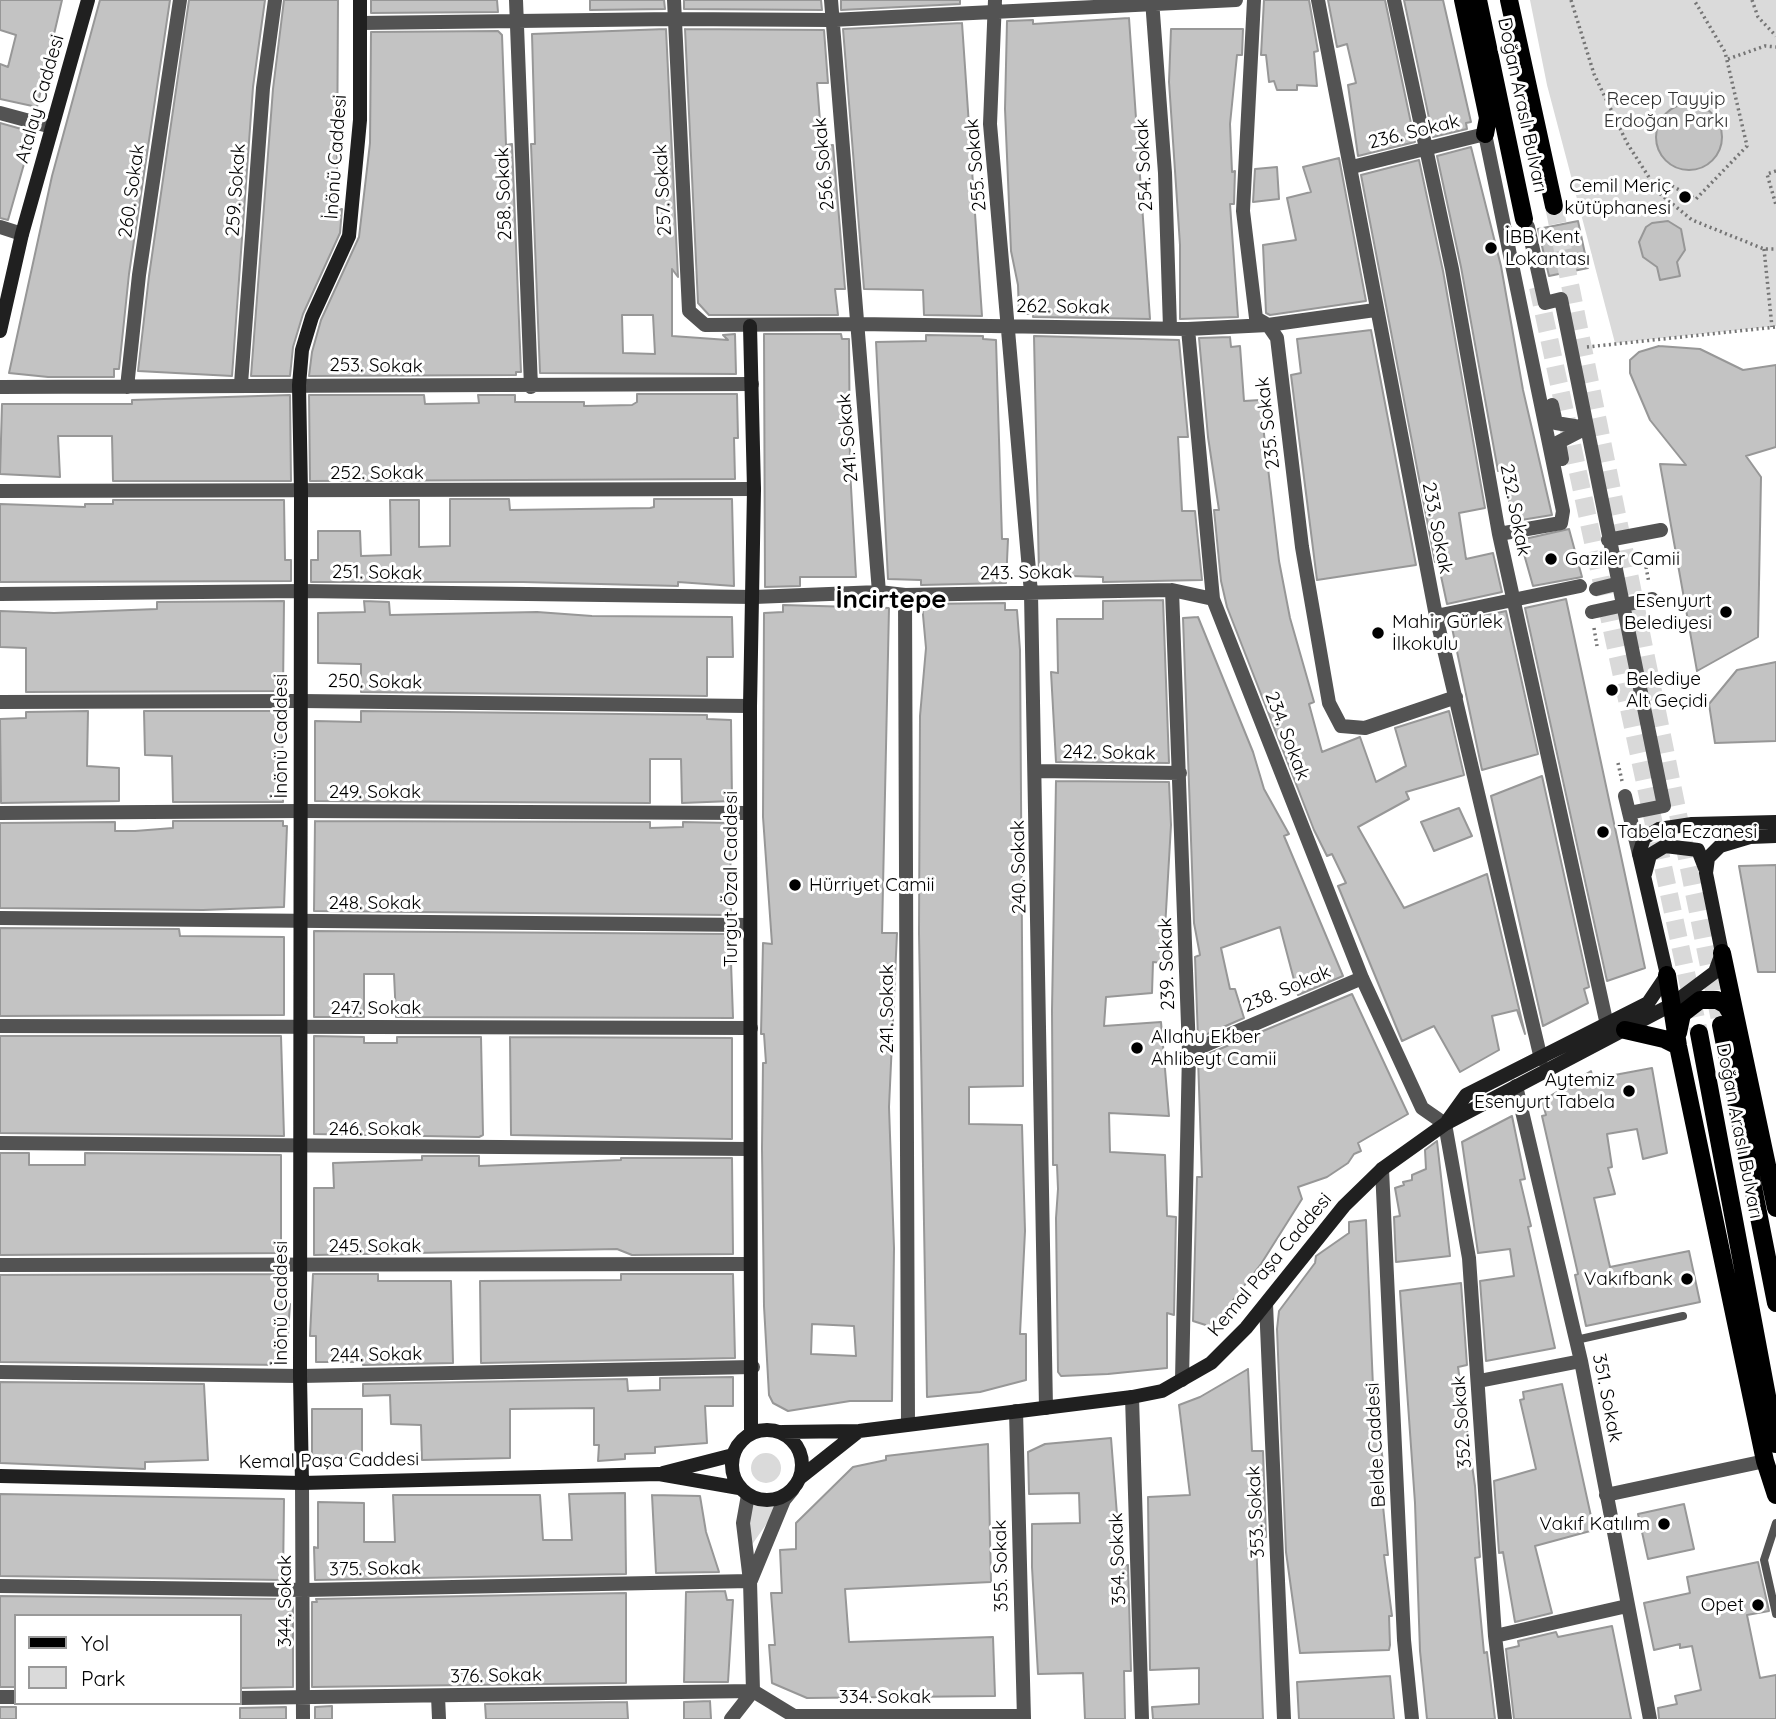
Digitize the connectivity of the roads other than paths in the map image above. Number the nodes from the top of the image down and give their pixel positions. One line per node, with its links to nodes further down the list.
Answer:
1 (88, 0): 22 (street, Atalay Caddesi)
2 (180, 0): 45 (street, 260. Sokak)
3 (275, 0): 41 (street, 259. Sokak)
4 (360, 0): 20 (street, İnönü Caddesi)
5 (516, 0): 19 (street, 258. Sokak)
6 (674, 0): 17 (street, 257. Sokak)
7 (831, 0): 18 (street, 256. Sokak)
8 (1236, 0): 15 (street)
9 (1254, 0): 35 (street, 235. Sokak)
10 (1318, 0): 25 (street, 233. Sokak)
11 (1394, 0): 24 (street, 232. Sokak)
12 (1463, 0): 23 (main road)
13 (1478, 0): 27 (main road, Doğan Araslı Bulvarı)
14 (1509, 0): 26 (main road, Doğan Araslı Bulvarı)
15 (1152, 3): 16 (street); 38 (street, 254. Sokak)
16 (994, 5): 18 (street); 37 (street, 255. Sokak)
17 (674, 19): 18 (street); 19 (street); 36 (street, 257. Sokak)
18 (831, 20): 34 (street, 256. Sokak)
19 (517, 22): 20 (street); 46 (street, 258. Sokak)
20 (361, 23): 43 (street, İnönü Caddesi)
21 (0, 113): 22 (street)
22 (52, 127): 29 (street, Atalay Caddesi)
23 (1485, 134): 24 (street, 236. Sokak); 33 (street)
24 (1427, 151): 25 (street, 236. Sokak); 53 (street, 232. Sokak)
25 (1352, 167): 31 (street, 233. Sokak)
26 (1554, 206)
27 (1526, 223): 30 (street)
28 (0, 227): 29 (street)
29 (22, 234): 40 (street, Atalay Caddesi)
30 (1563, 309): 32 (street); 47 (street)
31 (1375, 310): 35 (street, 262. Sokak); 70 (street, 233. Sokak)
32 (1546, 312)
33 (1525, 315): 47 (street); 51 (street)
34 (858, 324): 36 (street, 262. Sokak); 37 (street, 262. Sokak); 60 (street, 241. Sokak)
35 (1268, 325): 39 (street, 262. Sokak); 71 (street, 235. Sokak)
36 (750, 326): 42 (street, Turgut Özal Caddesi)
37 (1010, 326): 38 (street, 262. Sokak); 61 (street, 240. Sokak)
38 (1170, 328): 39 (street, 262. Sokak)
39 (1188, 329): 65 (street, 234. Sokak)
40 (0, 331)
41 (241, 384): 43 (street, 253. Sokak); 45 (street, 253. Sokak)
42 (752, 384): 46 (street, 253. Sokak); 48 (street, Turgut Özal Caddesi)
43 (299, 385): 46 (street, 253. Sokak); 50 (street, İnönü Caddesi)
44 (0, 387): 45 (street, 253. Sokak)
45 (127, 387)
46 (531, 387)
47 (1586, 428): 51 (street); 54 (street)
48 (754, 489): 50 (street, 252. Sokak); 64 (street, Turgut Özal Caddesi)
49 (0, 491): 50 (street, 252. Sokak)
50 (302, 492): 59 (street, İnönü Caddesi)
51 (1562, 523): 53 (street)
52 (1661, 530): 54 (street)
53 (1499, 534): 67 (street, 232. Sokak)
54 (1608, 540): 55 (street)
55 (1616, 584): 57 (street); 68 (street)
56 (1580, 586): 67 (street)
57 (1595, 589)
58 (1172, 590): 61 (street, 243. Sokak); 65 (street, 243. Sokak); 76 (street, 239. Sokak)
59 (301, 591): 62 (street, 251. Sokak); 64 (street, 251. Sokak); 72 (street, İnönü Caddesi)
60 (879, 592): 63 (street, 243. Sokak); 64 (street, 243. Sokak)
61 (1031, 593): 63 (street, 243. Sokak); 75 (street, 240. Sokak)
62 (0, 594)
63 (905, 595): 128 (street, 241. Sokak)
64 (754, 597): 74 (street, Turgut Özal Caddesi)
65 (1213, 599): 92 (street, 234. Sokak)
66 (1652, 599): 68 (street)
67 (1514, 602): 70 (street); 97 (street, 232. Sokak)
68 (1621, 606): 69 (street); 81 (street)
69 (1592, 612)
70 (1436, 616): 71 (street, 233. Sokak)
71 (1457, 696): 104 (street, 233. Sokak)
72 (300, 701): 73 (street, 250. Sokak); 74 (street, 250. Sokak); 78 (street, İnönü Caddesi)
73 (0, 702)
74 (750, 706): 80 (street, Turgut Özal Caddesi)
75 (1037, 771): 76 (street, 242. Sokak); 126 (street, 240. Sokak)
76 (1180, 773): 103 (street, 239. Sokak)
77 (1625, 796): 81 (street)
78 (300, 811): 79 (street, 249. Sokak); 80 (street, 249. Sokak); 88 (street, İnönü Caddesi)
79 (0, 813)
80 (750, 813): 89 (street, Turgut Özal Caddesi)
81 (1629, 813): 84 (street)
82 (1776, 822): 84 (street)
83 (1776, 836): 85 (street)
84 (1639, 854): 86 (street)
85 (1706, 873): 86 (street); 90 (street)
86 (1644, 878): 91 (street)
87 (0, 918): 88 (street, 248. Sokak)
88 (299, 922): 89 (street, 248. Sokak); 98 (street, İnönü Caddesi)
89 (750, 925): 99 (street, Turgut Özal Caddesi)
90 (1722, 953): 93 (street); 95 (main road)
91 (1667, 975): 93 (street); 94 (main road); 97 (street, Kemal Paşa Caddesi)
92 (1362, 978): 103 (street, 238. Sokak); 106 (street, 234. Sokak)
93 (1702, 983): 94 (street, Kemal Paşa Caddesi)
94 (1671, 1004): 100 (street, Kemal Paşa Caddesi); 102 (main road)
95 (1729, 1024): 102 (main road); 111 (main road); 115 (main road, Doğan Araslı Bulvarı)
96 (0, 1026): 98 (street, 247. Sokak)
97 (1607, 1026): 104 (street, Kemal Paşa Caddesi)
98 (300, 1027): 99 (street, 247. Sokak); 108 (street, İnönü Caddesi)
99 (751, 1028): 109 (street, Turgut Özal Caddesi)
100 (1625, 1030): 102 (main road); 105 (street, Kemal Paşa Caddesi)
101 (1699, 1033): 132 (main road, Doğan Araslı Bulvarı)
102 (1678, 1046): 134 (main road)
103 (1189, 1052): 123 (street, 239. Sokak)
104 (1541, 1059): 106 (street, Kemal Paşa Caddesi)
105 (1516, 1086): 106 (street, Kemal Paşa Caddesi); 118 (street, 351. Sokak)
106 (1446, 1124): 110 (street, Kemal Paşa Caddesi); 124 (street, 352. Sokak)
107 (0, 1143): 108 (street, 246. Sokak)
108 (300, 1148): 109 (street, 246. Sokak); 114 (street, İnönü Caddesi)
109 (750, 1150): 112 (street, Turgut Özal Caddesi)
110 (1382, 1169): 116 (street, Kemal Paşa Caddesi); 160 (street, Belde Caddesi)
111 (1776, 1208)
112 (750, 1264): 114 (street, 245. Sokak); 120 (street, Turgut Özal Caddesi)
113 (0, 1265): 114 (street, 245. Sokak)
114 (300, 1265): 122 (street, İnönü Caddesi)
115 (1776, 1303)
116 (1266, 1304): 123 (street, Kemal Paşa Caddesi); 159 (street, 353. Sokak)
117 (1684, 1316): 118 (lane)
118 (1576, 1340): 119 (street, 351. Sokak)
119 (1581, 1362): 124 (street); 141 (street, 351. Sokak)
120 (753, 1367): 122 (street, 244. Sokak); 131 (street, Turgut Özal Caddesi)
121 (0, 1372): 122 (street, 244. Sokak)
122 (300, 1376): 137 (street, İnönü Caddesi)
123 (1182, 1380): 125 (street, Kemal Paşa Caddesi)
124 (1479, 1381): 148 (street, 352. Sokak)
125 (1132, 1397): 126 (street, Kemal Paşa Caddesi); 158 (street, 354. Sokak)
126 (1046, 1408): 127 (street, Kemal Paşa Caddesi)
127 (1016, 1411): 128 (street, Kemal Paşa Caddesi); 154 (street, 355. Sokak)
128 (908, 1423): 129 (street, Kemal Paşa Caddesi)
129 (859, 1431): 130 (street, Kemal Paşa Caddesi); 138 (street, Kemal Paşa Caddesi)
130 (782, 1432): 131 (street); 138 (street)
131 (751, 1433): 133 (street)
132 (1776, 1444)
133 (733, 1455): 135 (street, Kemal Paşa Caddesi); 139 (street)
134 (1765, 1461): 140 (main road); 141 (street)
135 (659, 1474): 137 (street, Kemal Paşa Caddesi); 139 (street, Kemal Paşa Caddesi)
136 (0, 1476): 137 (street, Kemal Paşa Caddesi)
137 (302, 1483): 145 (street, 344. Sokak)
138 (797, 1483): 139 (street); 143 (street)
139 (743, 1491): 143 (street)
140 (1776, 1494)
141 (1606, 1495): 146 (street, 351. Sokak)
142 (1776, 1523): 147 (lane)
143 (750, 1581): 145 (street, 375. Sokak); 149 (street)
144 (0, 1586): 145 (street, 375. Sokak)
145 (305, 1590): 152 (street, 344. Sokak)
146 (1627, 1606): 148 (street); 162 (street, 351. Sokak)
147 (1776, 1614)
148 (1495, 1636): 161 (street, 352. Sokak)
149 (753, 1691): 150 (street, 376. Sokak); 153 (street, 334. Sokak); 157 (street)
150 (438, 1696): 152 (street, 376. Sokak); 156 (street)
151 (242, 1698): 152 (street, 376. Sokak)
152 (304, 1698): 155 (street, 344. Sokak)
153 (794, 1717): 154 (street, 334. Sokak)
154 (1024, 1717)
155 (303, 1719)
156 (439, 1719)
157 (731, 1719)
158 (1142, 1719)
159 (1284, 1719)
160 (1412, 1719)
161 (1505, 1719)
162 (1650, 1719)

